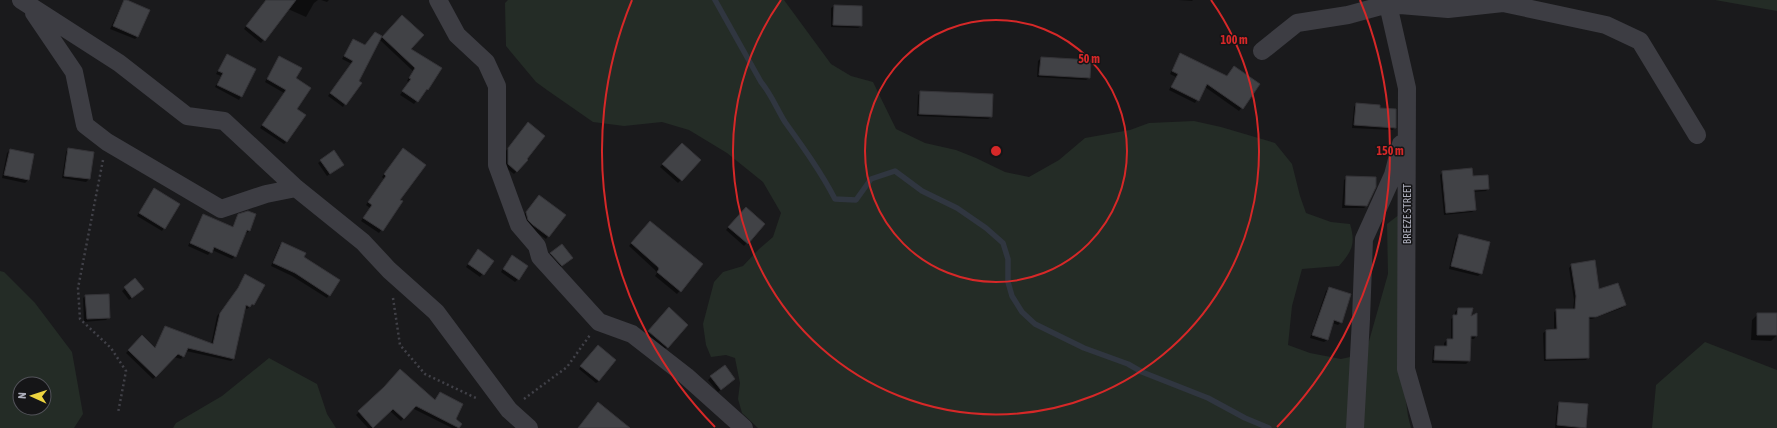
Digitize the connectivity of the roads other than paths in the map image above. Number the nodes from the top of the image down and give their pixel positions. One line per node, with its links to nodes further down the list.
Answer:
1 (438, 0): 9 (street)
2 (1387, 2): 4 (street); 5 (street, BREEZE STREET); 6 (street)
3 (25, 3): 7 (street); 7 (street)
4 (1262, 51)
5 (1407, 120): 10 (street); 11 (street, BREEZE STREET)
6 (1697, 135)
7 (296, 188): 8 (street)
8 (529, 428)
9 (744, 428)
10 (1355, 428)
11 (1423, 428)

